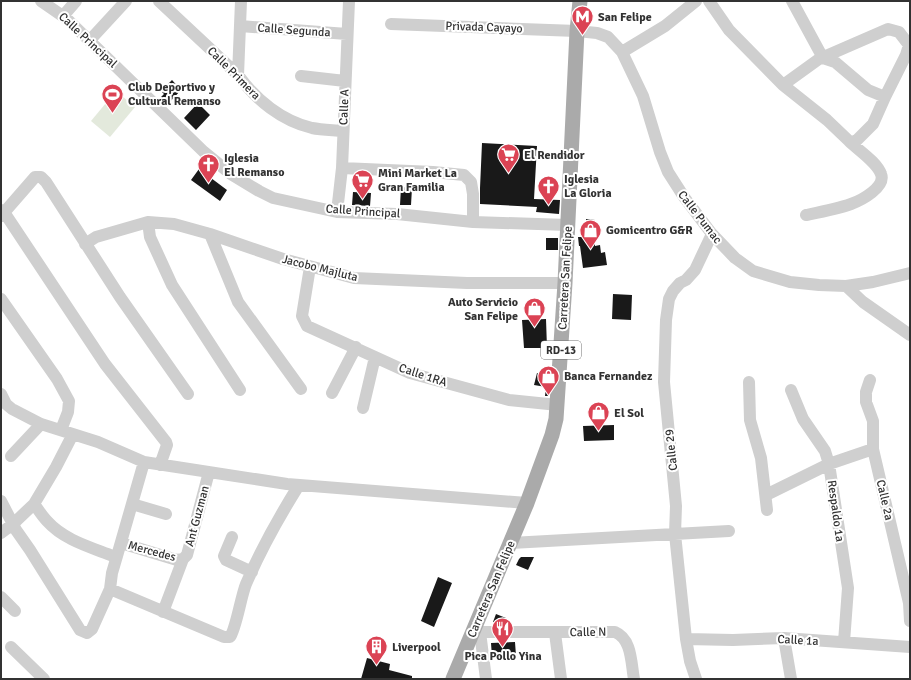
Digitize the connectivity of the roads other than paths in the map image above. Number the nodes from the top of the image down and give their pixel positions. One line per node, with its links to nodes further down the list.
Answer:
1 (41, 1): 11 (street, Calle Principal)
2 (76, 1): 11 (street)
3 (126, 1): 16 (street)
4 (159, 1): 19 (street, Calle Primera)
5 (241, 1): 13 (street)
6 (349, 1): 15 (street, Calle A)
7 (580, 1): 14 (main road, Carretera San Felipe / RD-13)
8 (696, 1): 17 (street)
9 (709, 1): 22 (street)
10 (792, 1): 18 (street)
11 (63, 16): 16 (street, Calle Principal)
12 (391, 24): 14 (street, Privada Cayayo)
13 (240, 26): 15 (street, Calle Segunda); 19 (street)
14 (577, 31): 17 (street, Calle Pumac); 32 (main road, Carretera San Felipe / RD-13)
15 (347, 34): 21 (street, Calle A)
16 (90, 40): 27 (street, Calle Principal)
17 (622, 52): 34 (street, Calle Pumac)
18 (823, 58): 22 (street); 23 (street); 23 (street)
19 (238, 76): 24 (street, Calle Primera)
20 (300, 76): 21 (street)
21 (345, 81): 24 (street, Calle A)
22 (783, 85): 25 (street)
23 (885, 98): 25 (street)
24 (343, 131): 26 (street, Calle A)
25 (849, 141): 29 (street)
26 (342, 168): 27 (street, Calle A); 31 (street)
27 (337, 212): 31 (street, Calle Principal)
28 (2, 213): 35 (street); 60 (street)
29 (806, 215)
30 (148, 222): 33 (street, Jacobo Majluta); 35 (street, Jacobo Majluta); 47 (street)
31 (473, 222): 32 (street, Calle Principal)
32 (568, 225): 38 (main road, Carretera San Felipe / RD-13)
33 (210, 234): 36 (street, Jacobo Majluta); 46 (street)
34 (712, 234): 39 (street, Calle Pumac); 73 (street, Calle 29)
35 (85, 244): 51 (street)
36 (310, 266): 38 (street, Jacobo Majluta); 42 (street, Calle 1RA)
37 (910, 273): 39 (street, Calle Pumac)
38 (565, 283): 52 (main road, Carretera San Felipe / RD-13)
39 (846, 286): 41 (street)
40 (1, 299): 55 (street)
41 (910, 335)
42 (356, 348): 43 (street, Calle 1RA); 49 (street)
43 (375, 357): 52 (street, Calle 1RA); 53 (street)
44 (870, 380): 56 (street, Calle 2a)
45 (749, 382): 63 (street)
46 (301, 389)
47 (240, 390)
48 (791, 390): 59 (street, Respaldo 1a)
49 (332, 393)
50 (1, 394): 54 (street)
51 (188, 394)
52 (558, 405): 65 (main road, Carretera San Felipe / RD-13)
53 (363, 408)
54 (41, 424): 55 (street); 57 (street)
55 (67, 432): 58 (street); 66 (street)
56 (873, 449): 59 (street); 84 (street, Calle 2a)
57 (11, 456)
58 (144, 462): 60 (street); 67 (street)
59 (829, 464): 63 (street); 89 (street, Respaldo 1a)
60 (160, 465): 61 (street)
61 (209, 472): 62 (street); 78 (street, Ant Guzman)
62 (299, 485): 65 (street); 79 (street)
63 (766, 495): 68 (street)
64 (1, 502): 70 (street)
65 (527, 503): 76 (main road, Carretera San Felipe / RD-13)
66 (34, 504): 70 (street); 77 (street)
67 (132, 504): 69 (street); 75 (street)
68 (767, 510)
69 (166, 514)
70 (13, 524): 72 (street); 80 (street)
71 (729, 531): 73 (street)
72 (1, 533)
73 (675, 534): 76 (street); 88 (street, Calle 29)
74 (232, 537): 79 (street)
75 (121, 543): 77 (street); 78 (street, Mercedes)
76 (511, 543): 85 (main road, Carretera San Felipe / RD-13)
77 (117, 556): 80 (street)
78 (183, 559): 83 (street, Ant Guzman)
79 (252, 572): 83 (street)
80 (110, 589): 83 (street)
81 (1, 597): 82 (street)
82 (15, 611)
83 (163, 612)
84 (910, 621)
85 (476, 632): 86 (street, Calle N); 93 (main road, Carretera San Felipe / RD-13); 94 (street)
86 (555, 633): 95 (street, Calle N); 96 (street, Calle N)
87 (784, 638): 88 (street, Calle 1a); 89 (street, Calle 1a); 98 (street)
88 (686, 639): 97 (street, Calle 29)
89 (844, 642): 91 (street, Calle 1a)
90 (11, 647): 92 (street)
91 (910, 647)
92 (38, 677)
93 (452, 679)
94 (486, 679)
95 (561, 679)
96 (634, 679)
97 (696, 679)
98 (791, 679)

